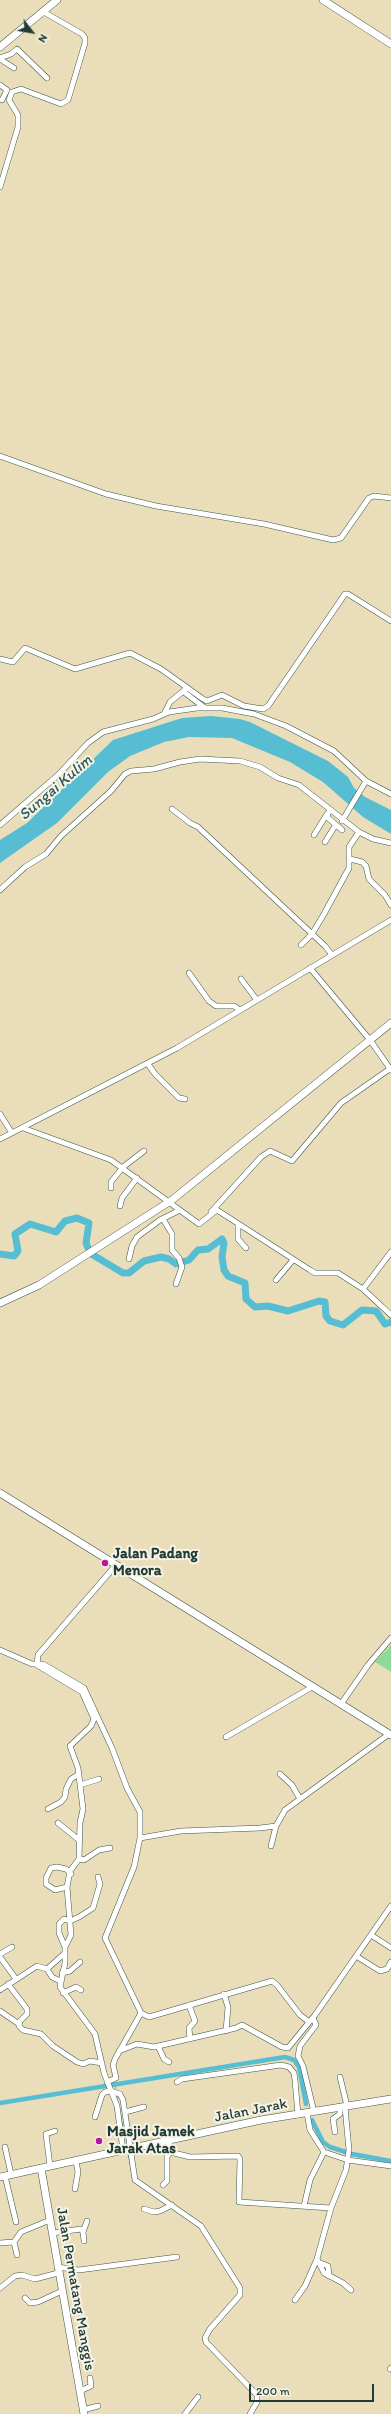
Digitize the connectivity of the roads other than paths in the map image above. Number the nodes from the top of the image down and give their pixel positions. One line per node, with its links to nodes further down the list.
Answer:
1 (57, 0): 3 (street)
2 (324, 0): 4 (street)
3 (42, 11): 5 (street); 11 (street)
4 (390, 41)
5 (0, 46)
6 (0, 59): 7 (street); 8 (street)
7 (14, 68)
8 (47, 78)
9 (0, 84): 10 (street)
10 (2, 100)
11 (0, 187)
12 (0, 456): 13 (street)
13 (391, 498)
14 (391, 621): 16 (street)
15 (0, 659): 16 (street)
16 (185, 690): 17 (street); 18 (street)
17 (205, 708): 18 (street); 19 (street)
18 (164, 714): 24 (street)
19 (365, 783): 20 (street); 23 (street)
20 (391, 794)
21 (172, 809): 35 (street)
22 (328, 813): 23 (street); 25 (street); 28 (street); 32 (street)
23 (342, 821): 27 (street)
24 (0, 825)
25 (336, 826): 26 (street); 29 (street)
26 (342, 830)
27 (359, 832): 30 (street); 31 (street)
28 (314, 834)
29 (324, 842)
30 (391, 843)
31 (350, 859): 33 (street); 35 (street)
32 (0, 890)
33 (391, 905)
34 (391, 920): 37 (street)
35 (312, 934): 36 (street); 37 (street)
36 (301, 945)
37 (332, 955): 38 (street)
38 (310, 968): 41 (street); 44 (street)
39 (189, 973): 42 (street)
40 (241, 979): 41 (street)
41 (257, 1000): 42 (street)
42 (240, 1010): 45 (street)
43 (391, 1023): 44 (street)
44 (370, 1040): 46 (street); 56 (street)
45 (148, 1064): 47 (street); 49 (street)
46 (391, 1069): 60 (street)
47 (185, 1100)
48 (0, 1114): 50 (street)
49 (23, 1128): 50 (street); 53 (street)
50 (12, 1133): 51 (street)
51 (0, 1139)
52 (144, 1151): 53 (street)
53 (123, 1167): 54 (street); 55 (street)
54 (137, 1178): 56 (street); 57 (street)
55 (111, 1188)
56 (170, 1201): 58 (street); 69 (street)
57 (120, 1206)
58 (180, 1210): 59 (street); 60 (street)
59 (163, 1219): 64 (street); 67 (street)
60 (199, 1224): 61 (street)
61 (238, 1224): 62 (street); 65 (street)
62 (246, 1248)
63 (391, 1252): 68 (street)
64 (129, 1259)
65 (293, 1260): 66 (street); 68 (street)
66 (276, 1280)
67 (176, 1284)
68 (363, 1289): 70 (street)
69 (0, 1303)
70 (390, 1314)
71 (0, 1493): 72 (street)
72 (116, 1565): 75 (street); 76 (street)
73 (391, 1638): 77 (street)
74 (0, 1650): 75 (street)
75 (37, 1664): 80 (street); 88 (street)
76 (312, 1687): 77 (street); 79 (street)
77 (341, 1704): 78 (street)
78 (390, 1735): 84 (street)
79 (226, 1737)
80 (79, 1774): 83 (street); 85 (street)
81 (280, 1774): 84 (street)
82 (99, 1779): 83 (street)
83 (80, 1785): 89 (street)
84 (300, 1799): 87 (street)
85 (48, 1808)
86 (58, 1824): 89 (street)
87 (276, 1826): 88 (street); 90 (street)
88 (140, 1838): 119 (street)
89 (79, 1840): 92 (street)
90 (271, 1846)
91 (110, 1848): 92 (street)
92 (79, 1859): 93 (street)
93 (71, 1874): 95 (street); 95 (street)
94 (98, 1877): 97 (street)
95 (67, 1887): 97 (street)
96 (391, 1906): 98 (street)
97 (70, 1921): 100 (street); 100 (street)
98 (371, 1935): 101 (street); 104 (street)
99 (12, 1947): 103 (street)
100 (65, 1947): 102 (street)
101 (391, 1948)
102 (65, 1953): 108 (street); 109 (street)
103 (0, 1954)
104 (356, 1956): 107 (street); 120 (street)
105 (0, 1957): 110 (street)
106 (80, 1962): 109 (street)
107 (391, 1962)
108 (47, 1969): 110 (street); 111 (street)
109 (62, 1973): 111 (street)
110 (16, 1979): 112 (street)
111 (60, 1981): 115 (street)
112 (8, 1984): 113 (street); 122 (street)
113 (0, 1990)
114 (81, 1990): 115 (street)
115 (63, 1993): 127 (street)
116 (224, 1994): 117 (street); 121 (street); 123 (street)
117 (190, 2005): 119 (street); 124 (street)
118 (0, 2011): 122 (street)
119 (141, 2013): 126 (street)
120 (313, 2018): 121 (street); 136 (street)
121 (308, 2021): 123 (street)
122 (19, 2024): 127 (street)
123 (226, 2030): 124 (street)
124 (190, 2039): 125 (street)
125 (158, 2046): 126 (street); 128 (street)
126 (119, 2050): 131 (street)
127 (102, 2062): 131 (street)
128 (169, 2062)
129 (340, 2077): 134 (street)
130 (177, 2082): 137 (street)
131 (109, 2086): 135 (street); 138 (street); 142 (street)
132 (391, 2099): 134 (street, Jalan Jarak)
133 (144, 2107): 135 (street)
134 (344, 2107): 136 (street, Jalan Jarak); 140 (street); 146 (street)
135 (125, 2112): 142 (street)
136 (311, 2113): 137 (street, Jalan Jarak); 145 (street)
137 (298, 2115): 141 (street, Jalan Jarak)
138 (95, 2116)
139 (55, 2131): 148 (street)
140 (336, 2132)
141 (169, 2140): 142 (street, Jalan Jarak); 144 (street)
142 (126, 2146): 147 (street, Jalan Jarak); 154 (street)
143 (5, 2147): 151 (street)
144 (170, 2152): 152 (street); 155 (street)
145 (324, 2152): 146 (street); 155 (street)
146 (348, 2159): 149 (street); 156 (street)
147 (76, 2161): 148 (street, Jalan Jarak); 153 (street)
148 (50, 2166): 150 (street, Jalan Jarak)
149 (391, 2166)
150 (41, 2168): 151 (street, Jalan Jarak); 158 (street, Jalan Permatang Manggis)
151 (5, 2176): 160 (street)
152 (163, 2185)
153 (75, 2189)
154 (172, 2205): 157 (street); 181 (street)
155 (304, 2206): 156 (street)
156 (331, 2208): 168 (street)
157 (144, 2209)
158 (50, 2220): 162 (street, Jalan Permatang Manggis); 164 (street)
159 (87, 2221): 161 (street)
160 (16, 2222)
161 (83, 2232): 162 (street); 163 (street)
162 (52, 2233): 169 (street, Jalan Permatang Manggis)
163 (84, 2241)
164 (14, 2242): 165 (street); 166 (street)
165 (0, 2243)
166 (17, 2255)
167 (177, 2257): 169 (street)
168 (317, 2261): 171 (street); 174 (street)
169 (58, 2270): 170 (street); 172 (street, Jalan Permatang Manggis)
170 (0, 2288)
171 (351, 2290)
172 (62, 2291): 173 (street); 176 (street, Jalan Permatang Manggis)
173 (25, 2298)
174 (296, 2300)
175 (90, 2378): 176 (street)
176 (80, 2391): 179 (street, Jalan Permatang Manggis)
177 (198, 2397): 180 (street)
178 (98, 2406): 179 (street)
179 (83, 2412)
180 (185, 2414)
181 (250, 2414)

